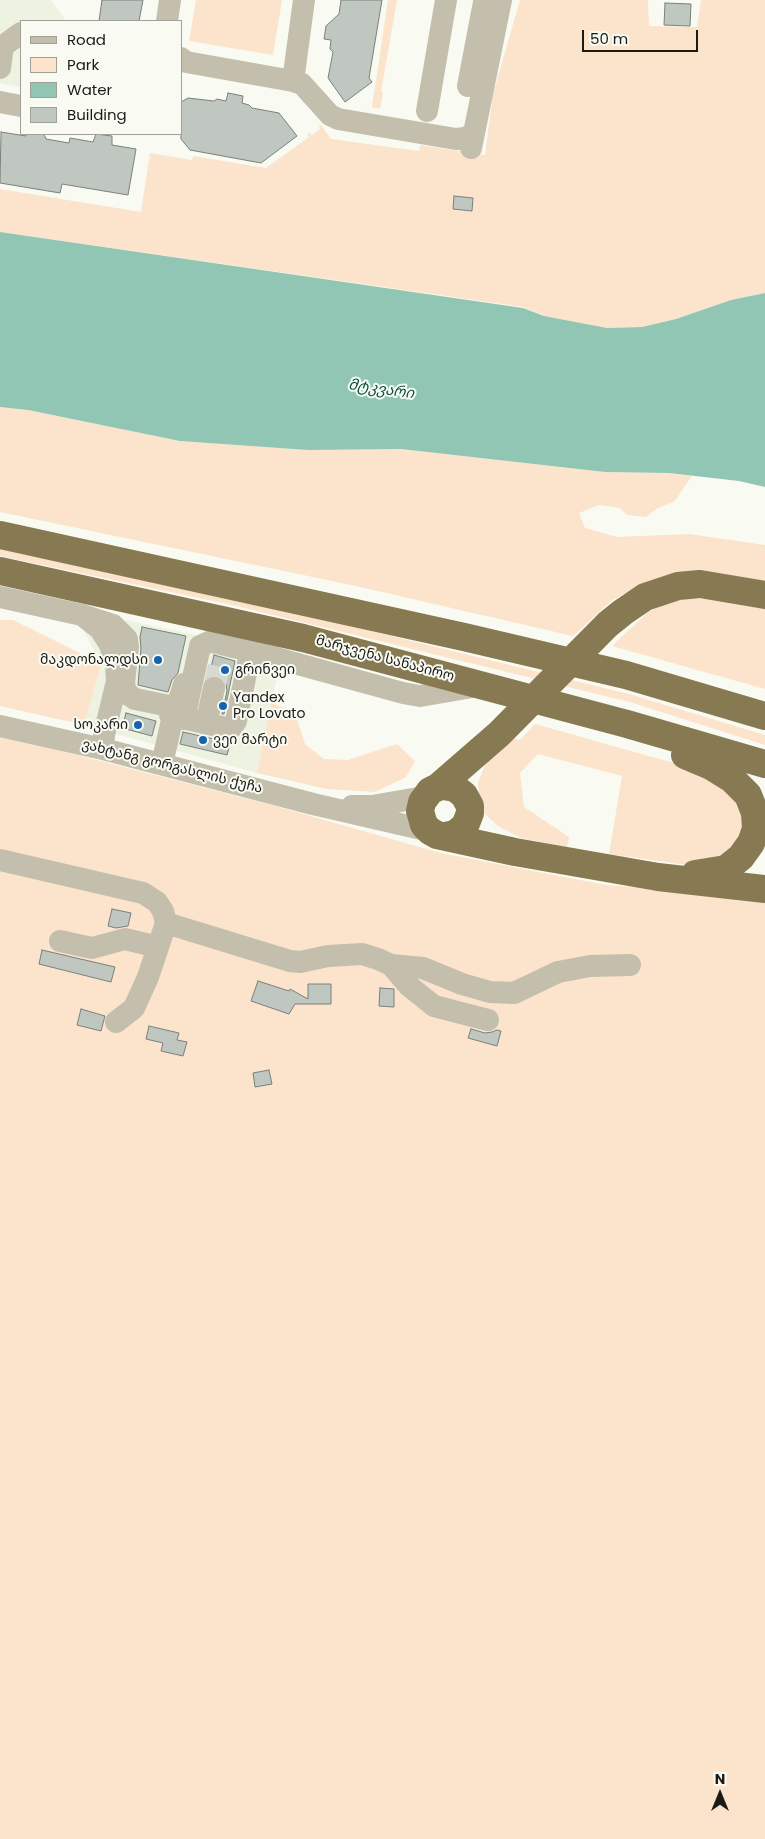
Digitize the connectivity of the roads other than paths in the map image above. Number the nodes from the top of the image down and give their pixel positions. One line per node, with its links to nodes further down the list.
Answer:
1 (170, 0): 5 (street)
2 (304, 0): 11 (street)
3 (446, 0): 7 (street)
4 (492, 1): 8 (street)
5 (167, 20)
6 (20, 34): 10 (street)
7 (440, 36): 8 (street); 15 (street)
8 (484, 44): 11 (street); 12 (street)
9 (182, 59): 11 (street)
10 (0, 68)
11 (293, 81)
12 (465, 100)
13 (0, 102): 14 (street)
14 (20, 106)
15 (427, 111)
16 (0, 535): 26 (highway)
17 (0, 571): 23 (highway, მარჯვენა სანაპირო)
18 (765, 595): 31 (highway)
19 (0, 597): 20 (street)
20 (82, 615): 21 (street); 25 (street)
21 (219, 645): 22 (street); 27 (street)
22 (258, 653): 23 (street); 28 (street)
23 (481, 685): 29 (highway, მარჯვენა სანაპირო)
24 (214, 688): 28 (street)
25 (113, 702): 27 (street); 32 (street)
26 (765, 716)
27 (179, 717): 28 (street); 33 (street)
28 (206, 724)
29 (627, 724): 34 (highway, მარჯვენა სანაპირო); 41 (highway)
30 (0, 726): 32 (street, ვახტანგ გორგასლის ქუჩა)
31 (499, 734): 35 (highway); 37 (highway)
32 (102, 749): 33 (street, ვახტანგ გორგასლის ქუჩა)
33 (162, 764): 36 (street, ვახტანგ გორგასლის ქუჩა)
34 (765, 764)
35 (431, 792): 36 (street); 37 (highway); 38 (highway)
36 (313, 804): 38 (street)
37 (469, 806): 38 (highway); 39 (highway)
38 (438, 834): 39 (highway)
39 (515, 852): 41 (highway)
40 (0, 860): 43 (street)
41 (658, 877): 42 (highway)
42 (765, 889)
43 (166, 923): 45 (street); 46 (street)
44 (60, 941): 45 (street)
45 (158, 947): 49 (street)
46 (391, 964): 47 (street); 48 (street)
47 (630, 965)
48 (488, 1020)
49 (116, 1022)

